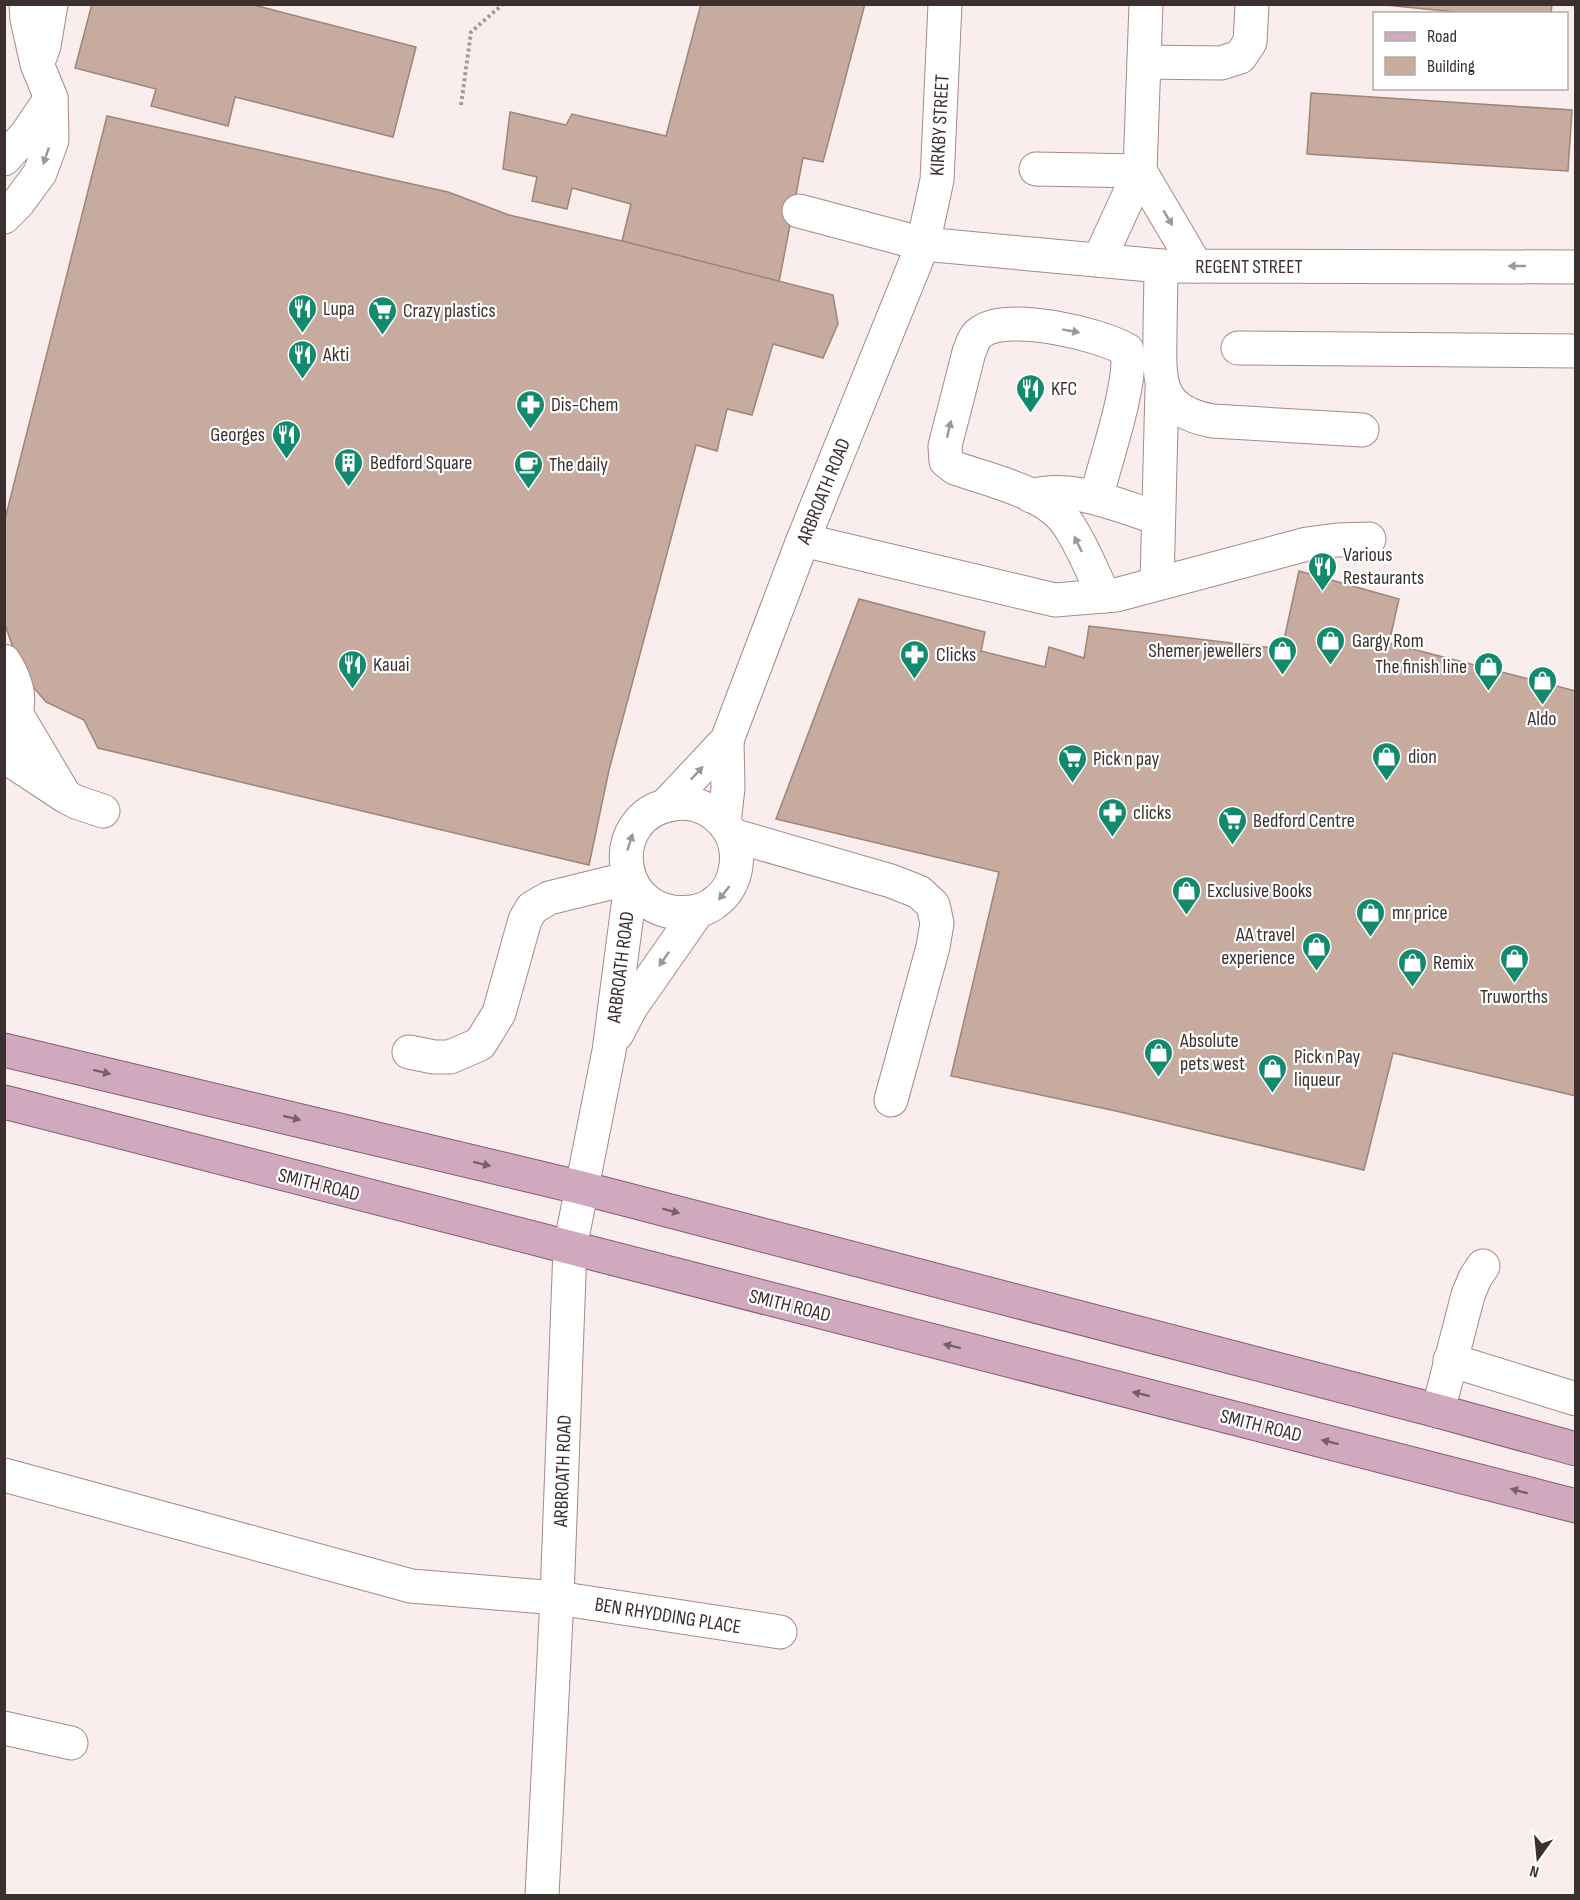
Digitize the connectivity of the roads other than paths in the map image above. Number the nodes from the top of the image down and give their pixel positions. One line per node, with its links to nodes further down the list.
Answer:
1 (27, 4): 7 (street)
2 (51, 4): 7 (street)
3 (945, 4): 14 (street, KIRKBY STREET)
4 (1146, 4): 6 (street)
5 (1252, 4): 6 (street)
6 (1144, 62): 11 (street)
7 (37, 64): 8 (street)
8 (51, 98): 9 (street); 13 (street, one-way to 13)
9 (4, 159)
10 (1036, 169): 11 (street)
11 (1140, 171): 15 (street); 17 (street, one-way to 17)
12 (799, 211): 14 (street, REGENT STREET)
13 (4, 217)
14 (922, 244): 15 (street, REGENT STREET); 27 (street, ARBROATH ROAD)
15 (1099, 260): 16 (street, REGENT STREET)
16 (1161, 266): 17 (street, REGENT STREET); 21 (street)
17 (1196, 266): 18 (street, REGENT STREET, one-way to 17)
18 (1575, 267)
19 (1238, 348): 20 (street)
20 (1575, 351)
21 (1162, 388): 22 (street); 25 (street)
22 (1362, 430)
23 (1031, 495): 24 (street); 24 (street, one-way to 24); 29 (street, one-way to 23)
24 (1099, 499): 25 (street)
25 (1158, 518): 28 (street)
26 (1368, 539): 28 (street)
27 (803, 540): 29 (street); 32 (street, ARBROATH ROAD)
28 (1157, 584): 29 (street)
29 (1104, 596)
30 (4, 661): 31 (street)
31 (11, 726): 34 (street)
32 (727, 740): 35 (street, ARBROATH ROAD, one-way to 32); 37 (street, ARBROATH ROAD)
33 (4, 756): 34 (street)
34 (65, 796): 36 (street)
35 (666, 805): 37 (street); 38 (street, one-way to 35)
36 (103, 811)
37 (728, 829): 39 (street, one-way to 39); 45 (street)
38 (630, 881): 39 (street); 42 (street, ARBROATH ROAD); 43 (street)
39 (698, 911): 42 (street, ARBROATH ROAD, one-way to 42)
40 (4, 1042): 44 (main road)
41 (4, 1050): 44 (main road)
42 (609, 1050): 47 (street, ARBROATH ROAD)
43 (409, 1053)
44 (63, 1062): 47 (main road, one-way to 47)
45 (891, 1100)
46 (5, 1103): 48 (main road, SMITH ROAD)
47 (582, 1188): 48 (street, ARBROATH ROAD); 52 (main road, one-way to 52)
48 (570, 1248): 55 (main road, SMITH ROAD, one-way to 48); 56 (street, ARBROATH ROAD)
49 (1483, 1266): 50 (street)
50 (1450, 1360): 51 (street); 52 (street)
51 (1575, 1399)
52 (1438, 1411): 53 (main road)
53 (1575, 1449)
54 (4, 1475): 56 (street, BEN RHYDDING PLACE)
55 (1575, 1506)
56 (557, 1598): 57 (street, BEN RHYDDING PLACE); 60 (street, ARBROATH ROAD)
57 (780, 1632)
58 (4, 1728): 59 (street)
59 (71, 1743)
60 (542, 1896)

